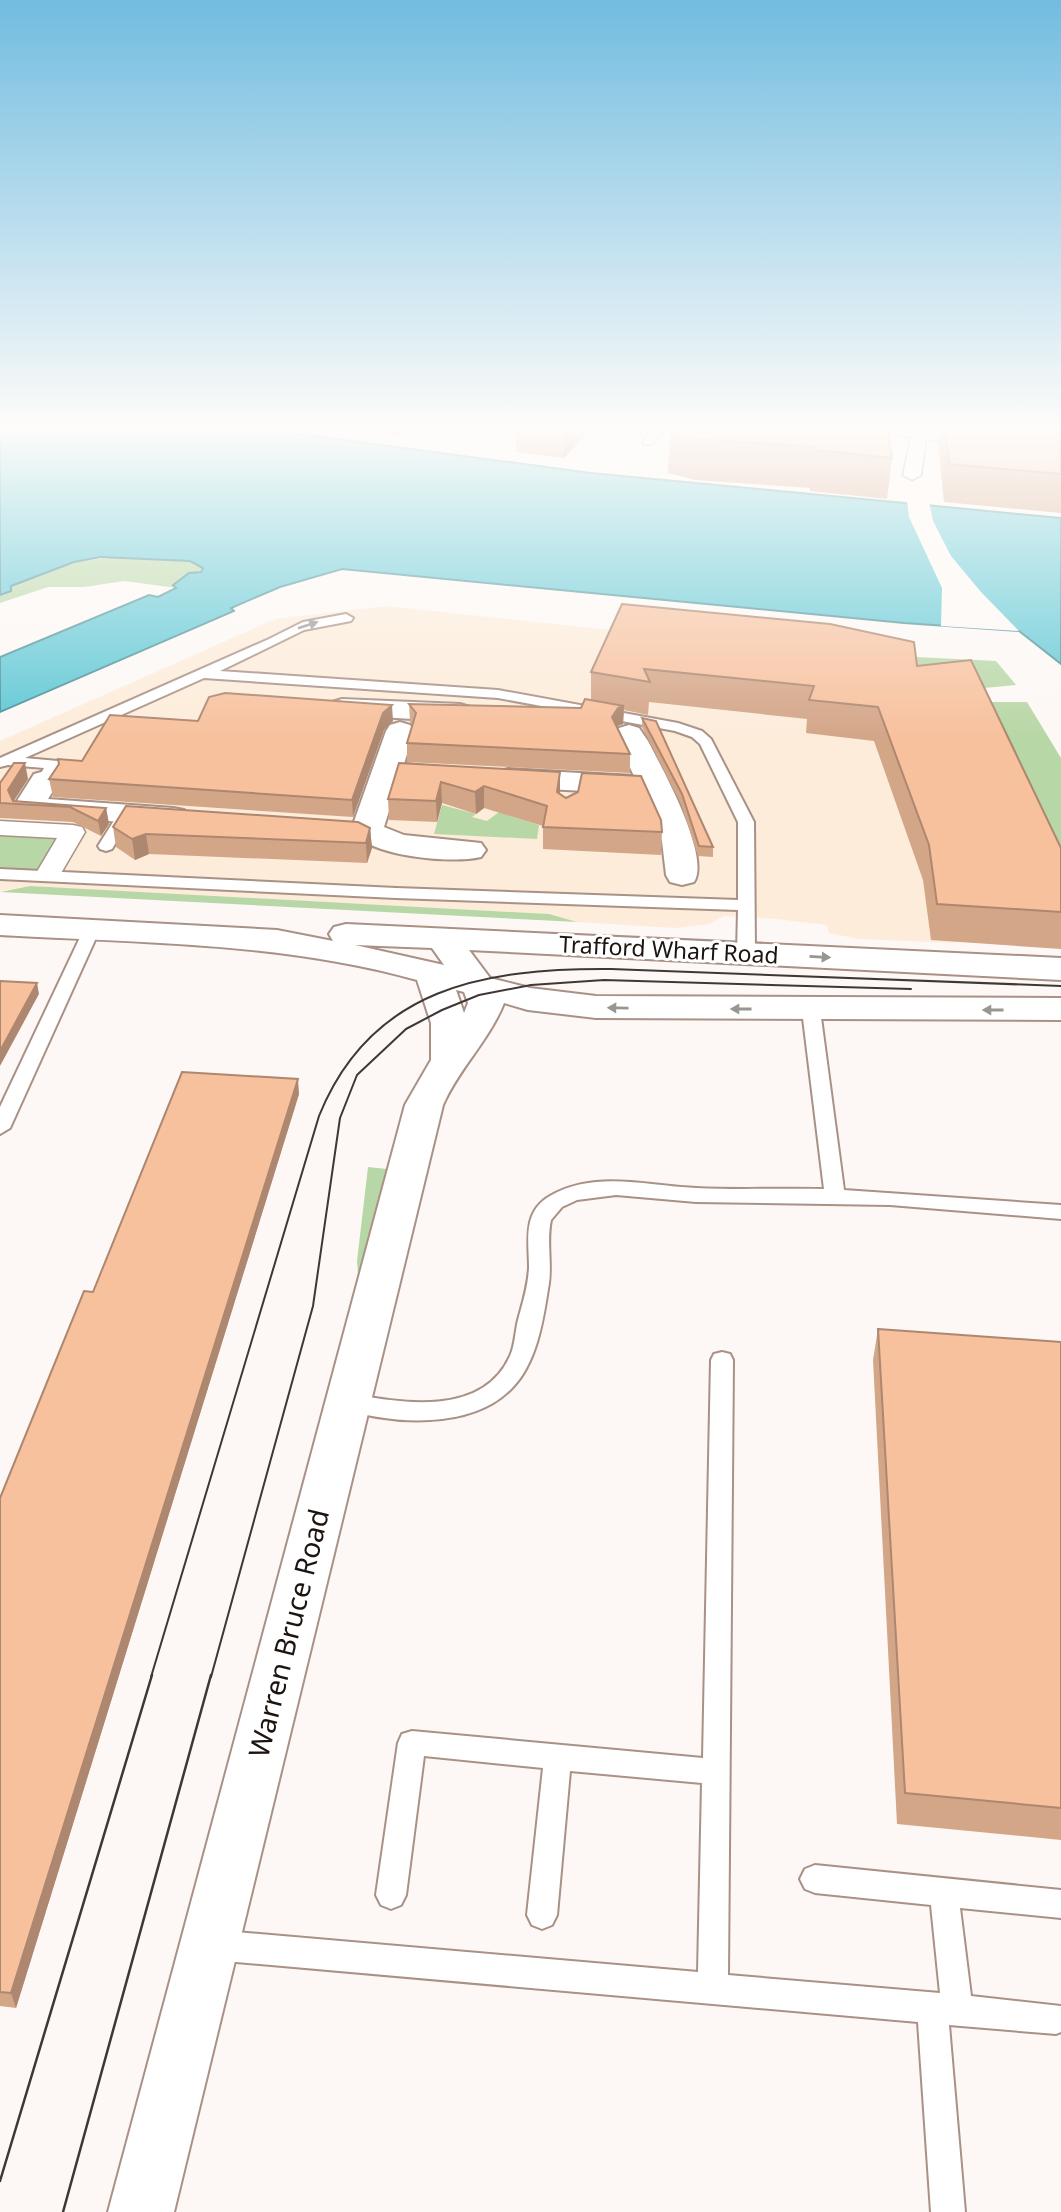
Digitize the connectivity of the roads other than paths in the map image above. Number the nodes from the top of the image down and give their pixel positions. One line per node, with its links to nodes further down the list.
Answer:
1 (346, 618): 2 (lane, one-way to 1)
2 (202, 674): 4 (lane); 7 (lane)
3 (240, 703): 5 (street)
4 (491, 704): 5 (street); 6 (lane)
5 (405, 721): 8 (street)
6 (630, 726): 10 (street); 19 (lane)
7 (2, 762): 9 (lane)
8 (386, 772): 10 (street); 15 (street)
9 (45, 780): 11 (street)
10 (653, 786): 18 (street)
11 (125, 814): 12 (street); 14 (lane)
12 (204, 818)
13 (0, 828): 17 (street)
14 (106, 846)
15 (470, 850)
16 (0, 874): 17 (lane)
17 (48, 875): 19 (lane)
18 (682, 875)
19 (745, 905): 22 (lane)
20 (0, 925): 21 (street)
21 (92, 929): 23 (street); 30 (lane)
22 (746, 953): 23 (street, Trafford Wharf Road); 24 (street, Trafford Wharf Road, one-way to 24)
23 (443, 955): 25 (street); 29 (street, Warren Bruce Road)
24 (1061, 969)
25 (479, 986): 26 (street); 29 (street, Warren Bruce Road)
26 (528, 999): 28 (street, one-way to 26); 29 (street)
27 (1061, 1009): 28 (street, one-way to 28)
28 (811, 1010): 31 (lane)
29 (460, 1046): 34 (street, Warren Bruce Road)
30 (0, 1128)
31 (835, 1196): 32 (lane); 34 (lane)
32 (1061, 1212)
33 (722, 1360): 36 (lane)
34 (347, 1402): 42 (street, Warren Bruce Road)
35 (558, 1757): 36 (lane); 39 (lane); 41 (lane)
36 (716, 1773): 43 (lane)
37 (815, 1879): 38 (lane)
38 (944, 1892): 40 (lane); 44 (lane)
39 (391, 1895)
40 (1061, 1904)
41 (541, 1915)
42 (209, 1945): 43 (lane); 46 (street, Warren Bruce Road)
43 (713, 1988): 44 (lane)
44 (945, 2009): 45 (lane); 47 (lane)
45 (1056, 2019)
46 (141, 2212)
47 (948, 2212)

